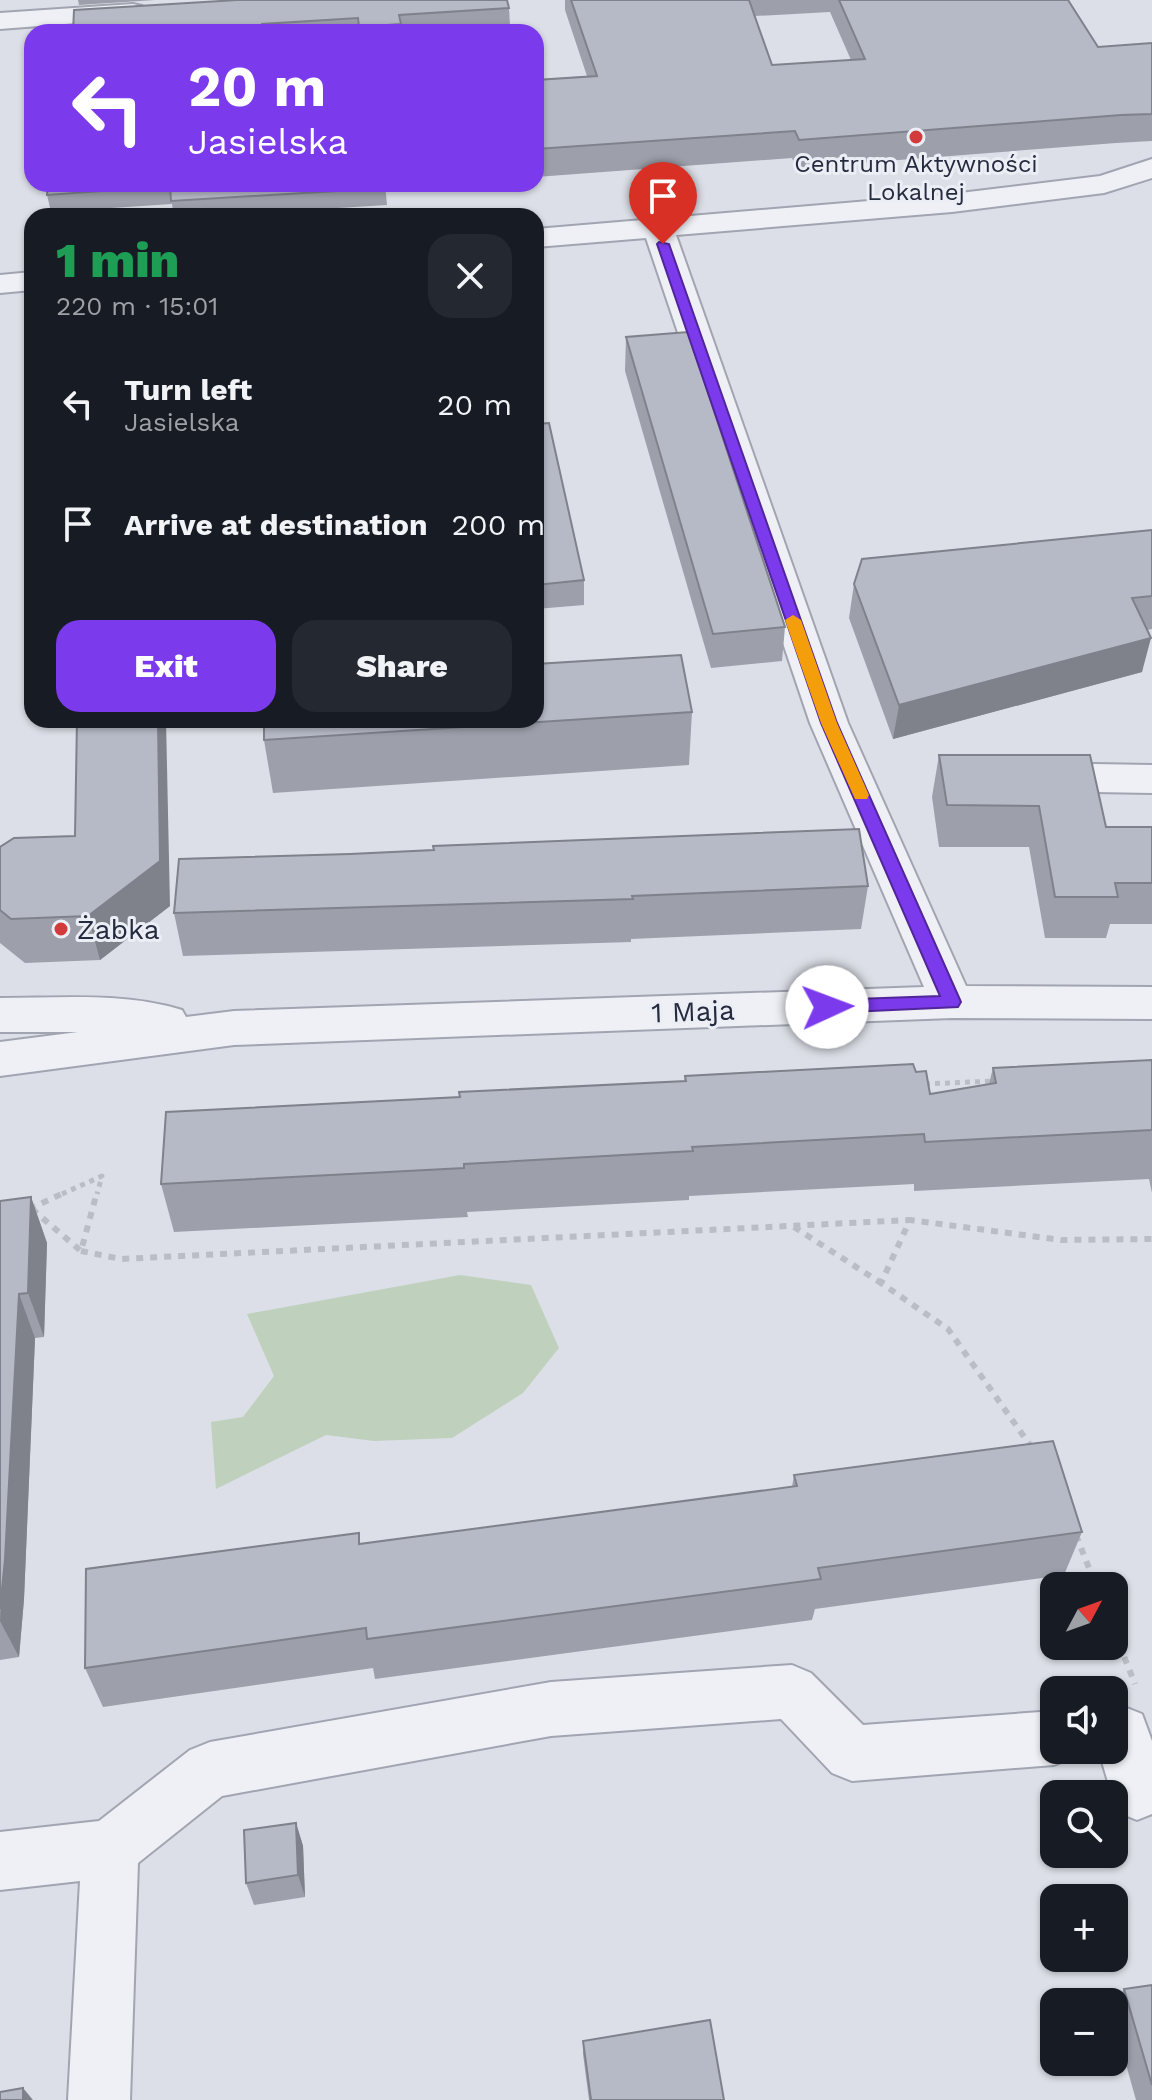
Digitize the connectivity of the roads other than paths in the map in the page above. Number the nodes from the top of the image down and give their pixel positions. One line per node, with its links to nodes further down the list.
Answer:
1 (157, 11): 2 (street)
2 (0, 21)
3 (1152, 168): 4 (street)
4 (658, 228): 5 (street); 10 (street)
5 (544, 237)
6 (24, 282): 7 (street)
7 (0, 284)
8 (1094, 778): 9 (street)
9 (1152, 779)
10 (952, 1002): 11 (street, 1 Maja); 13 (street, 1 Maja)
11 (1152, 1003)
12 (0, 1015): 13 (street, 1 Maja)
13 (234, 1028): 14 (street, 1 Maja)
14 (0, 1059)
15 (1040, 1739): 18 (street)
16 (1128, 1757): 17 (street)
17 (1137, 1792)
18 (110, 1849): 19 (street); 20 (street)
19 (0, 1861)
20 (99, 2100)

